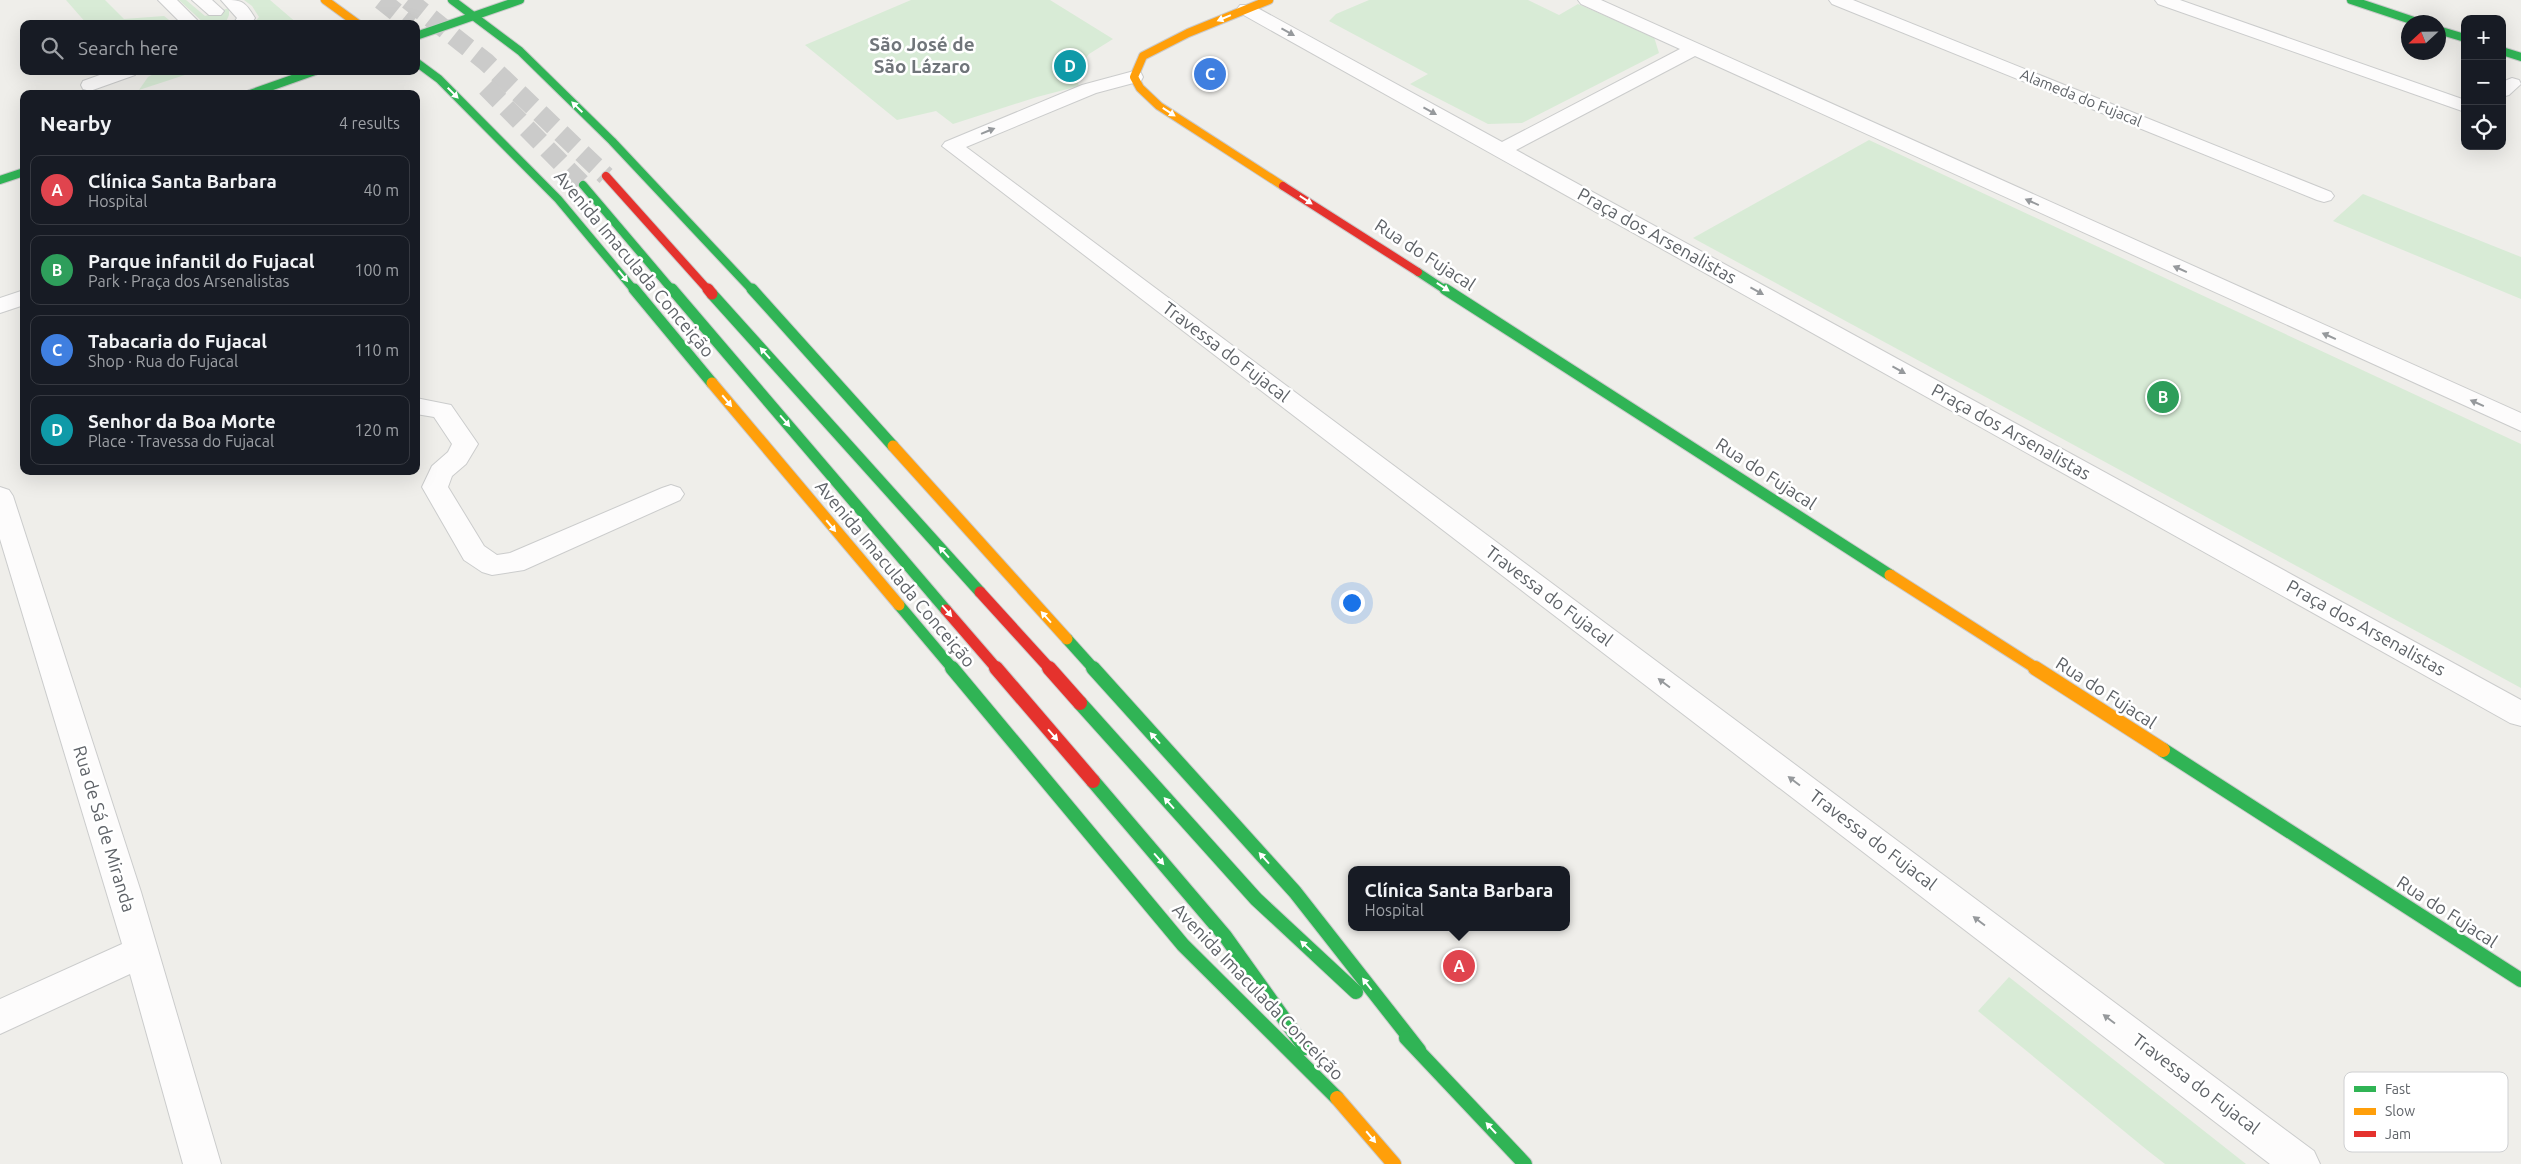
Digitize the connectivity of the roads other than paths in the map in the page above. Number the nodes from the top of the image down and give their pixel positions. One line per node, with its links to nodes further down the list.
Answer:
1 (167, 0): 16 (street)
2 (201, 0): 13 (street)
3 (230, 0): 17 (street)
4 (325, 0): 18 (main road)
5 (452, 0): 14 (main road, Avenida Imaculada Conceição)
6 (520, 0): 14 (main road)
7 (1269, 0): 12 (main road)
8 (1587, 0): 22 (street)
9 (1838, 0): 37 (street, Alameda do Fujacal)
10 (2164, 0): 31 (street)
11 (2351, 0): 15 (main road)
12 (1246, 9): 28 (main road, one-way to 28); 32 (street, Praça dos Arsenalistas, one-way to 32)
13 (215, 11)
14 (475, 15): 20 (main road); 48 (main road, Avenida Imaculada Conceição, one-way to 14)
15 (2401, 17)
16 (188, 20)
17 (245, 20)
18 (352, 20)
19 (2446, 32): 21 (main road)
20 (420, 35)
21 (2461, 37)
22 (1694, 49): 32 (street); 41 (street, one-way to 22)
23 (2506, 52): 24 (main road)
24 (2521, 57)
25 (420, 65): 49 (main road, Avenida Imaculada Conceição, one-way to 49)
26 (121, 75): 29 (street)
27 (304, 75): 30 (main road)
28 (1134, 77): 46 (main road, Rua do Fujacal, one-way to 46); 53 (street, Travessa do Fujacal, one-way to 28)
29 (90, 90)
30 (261, 90)
31 (2462, 105)
32 (1501, 150): 44 (street, Praça dos Arsenalistas, one-way to 44)
33 (20, 173): 35 (main road)
34 (606, 176): 48 (main road, Avenida Imaculada Conceição, one-way to 34)
35 (0, 180)
36 (583, 185): 49 (main road, Avenida Imaculada Conceição, one-way to 49)
37 (2324, 196)
38 (20, 298): 39 (street)
39 (0, 306)
40 (420, 407): 42 (street)
41 (2521, 423)
42 (671, 494)
43 (0, 496): 45 (street, Rua de Sá de Miranda)
44 (2521, 714)
45 (142, 952): 47 (street); 50 (street, Rua de Sá de Miranda)
46 (2521, 980)
47 (0, 1017)
48 (1419, 1050): 52 (main road, Avenida Imaculada Conceição, one-way to 48)
49 (1348, 1109): 51 (main road, Avenida Imaculada Conceição, one-way to 51)
50 (202, 1164)
51 (1394, 1164)
52 (1525, 1164)
53 (2301, 1164)

